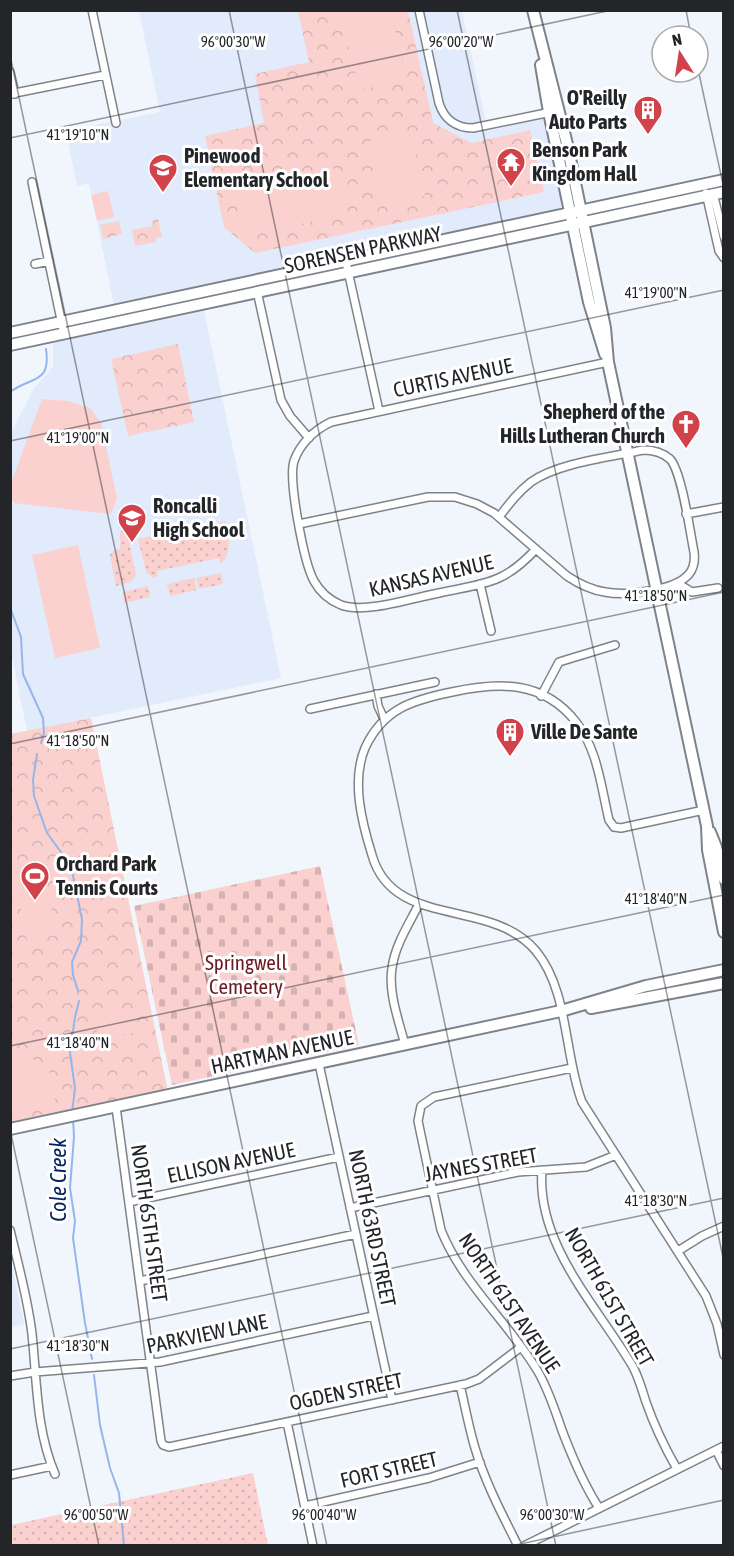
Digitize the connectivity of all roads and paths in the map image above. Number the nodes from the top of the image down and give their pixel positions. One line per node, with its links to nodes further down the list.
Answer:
1 (92, 10): 5 (street)
2 (419, 10): 7 (street)
3 (533, 10): 7 (main road)
4 (10, 72): 6 (street)
5 (105, 75): 6 (street); 8 (street)
6 (13, 94)
7 (555, 111): 12 (main road)
8 (116, 123)
9 (723, 180): 11 (main road, SORENSEN PARKWAY)
10 (32, 182): 15 (street)
11 (712, 190): 12 (main road, SORENSEN PARKWAY); 13 (street); 14 (street)
12 (577, 218): 17 (main road, SORENSEN PARKWAY); 23 (main road)
13 (723, 237)
14 (723, 258)
15 (49, 261): 16 (street); 19 (street)
16 (35, 264)
17 (347, 267): 18 (main road, SORENSEN PARKWAY); 24 (street)
18 (256, 287): 19 (main road, SORENSEN PARKWAY); 21 (main road, SORENSEN PARKWAY); 25 (street)
19 (62, 323): 20 (main road, SORENSEN PARKWAY); 21 (street)
20 (10, 333)
21 (64, 334): 22 (main road, SORENSEN PARKWAY)
22 (10, 345)
23 (608, 362): 24 (street, CURTIS AVENUE); 26 (main road)
24 (379, 411): 25 (street, CURTIS AVENUE)
25 (309, 438): 30 (street)
26 (628, 454): 28 (street); 29 (street); 35 (main road)
27 (723, 507): 28 (street)
28 (686, 514): 32 (street)
29 (499, 517): 30 (street); 31 (street)
30 (299, 524): 33 (street, KANSAS AVENUE)
31 (536, 549): 33 (street, KANSAS AVENUE); 35 (street)
32 (677, 583): 34 (street); 35 (street)
33 (480, 584): 36 (street)
34 (718, 588)
35 (656, 589): 43 (main road)
36 (490, 631)
37 (615, 645): 40 (street)
38 (435, 682): 39 (street)
39 (376, 694): 41 (street); 42 (street)
40 (541, 696): 42 (street); 43 (street)
41 (309, 709)
42 (384, 719): 46 (street)
43 (704, 810): 44 (main road)
44 (707, 826): 45 (main road); 47 (main road)
45 (723, 879)
46 (419, 904): 50 (street); 51 (street)
47 (723, 932)
48 (723, 970): 50 (main road, HARTMAN AVENUE)
49 (723, 983): 50 (main road, HARTMAN AVENUE)
50 (561, 1011): 51 (main road, HARTMAN AVENUE); 53 (street)
51 (405, 1045): 52 (main road, HARTMAN AVENUE)
52 (319, 1064): 54 (main road, HARTMAN AVENUE); 57 (street, NORTH 63RD STREET)
53 (573, 1068): 56 (street); 59 (street, NORTH 61ST AVENUE)
54 (116, 1107): 55 (main road, HARTMAN AVENUE); 60 (street, NORTH 65TH STREET)
55 (10, 1129)
56 (616, 1155): 58 (street, JAYNES STREET); 65 (street)
57 (339, 1157): 60 (street, ELLISON AVENUE); 61 (street, NORTH 63RD STREET)
58 (542, 1170): 59 (street, JAYNES STREET); 82 (street, NORTH 61ST STREET)
59 (432, 1190): 61 (street, JAYNES STREET); 68 (street, NORTH 61ST AVENUE)
60 (129, 1202): 66 (street, NORTH 65TH STREET)
61 (350, 1208): 64 (street, NORTH 63RD STREET)
62 (723, 1226): 65 (street)
63 (10, 1230): 71 (street)
64 (356, 1234): 66 (street); 67 (street, NORTH 63RD STREET)
65 (678, 1251): 69 (street)
66 (140, 1281): 70 (street, NORTH 65TH STREET)
67 (374, 1316): 70 (street, PARKVIEW LANE); 74 (street, NORTH 63RD STREET)
68 (521, 1347): 73 (street, OGDEN STREET); 86 (street, NORTH 61ST AVENUE)
69 (723, 1355)
70 (151, 1363): 71 (street, PARKVIEW LANE); 77 (street, NORTH 65TH STREET)
71 (35, 1372): 72 (street, PARKVIEW LANE); 80 (street)
72 (10, 1376)
73 (460, 1385): 74 (street, OGDEN STREET); 79 (street)
74 (392, 1400): 75 (street, OGDEN STREET)
75 (287, 1422): 77 (street, OGDEN STREET); 85 (street)
76 (723, 1446): 78 (street)
77 (168, 1447)
78 (716, 1450): 81 (street); 82 (street)
79 (480, 1462): 85 (street, FORT STREET); 88 (street)
80 (52, 1466): 83 (street); 84 (street)
81 (723, 1466)
82 (677, 1469): 86 (street)
83 (55, 1474)
84 (10, 1475)
85 (305, 1506): 87 (street)
86 (599, 1508): 89 (street)
87 (313, 1545)
88 (518, 1545)
89 (524, 1545)

